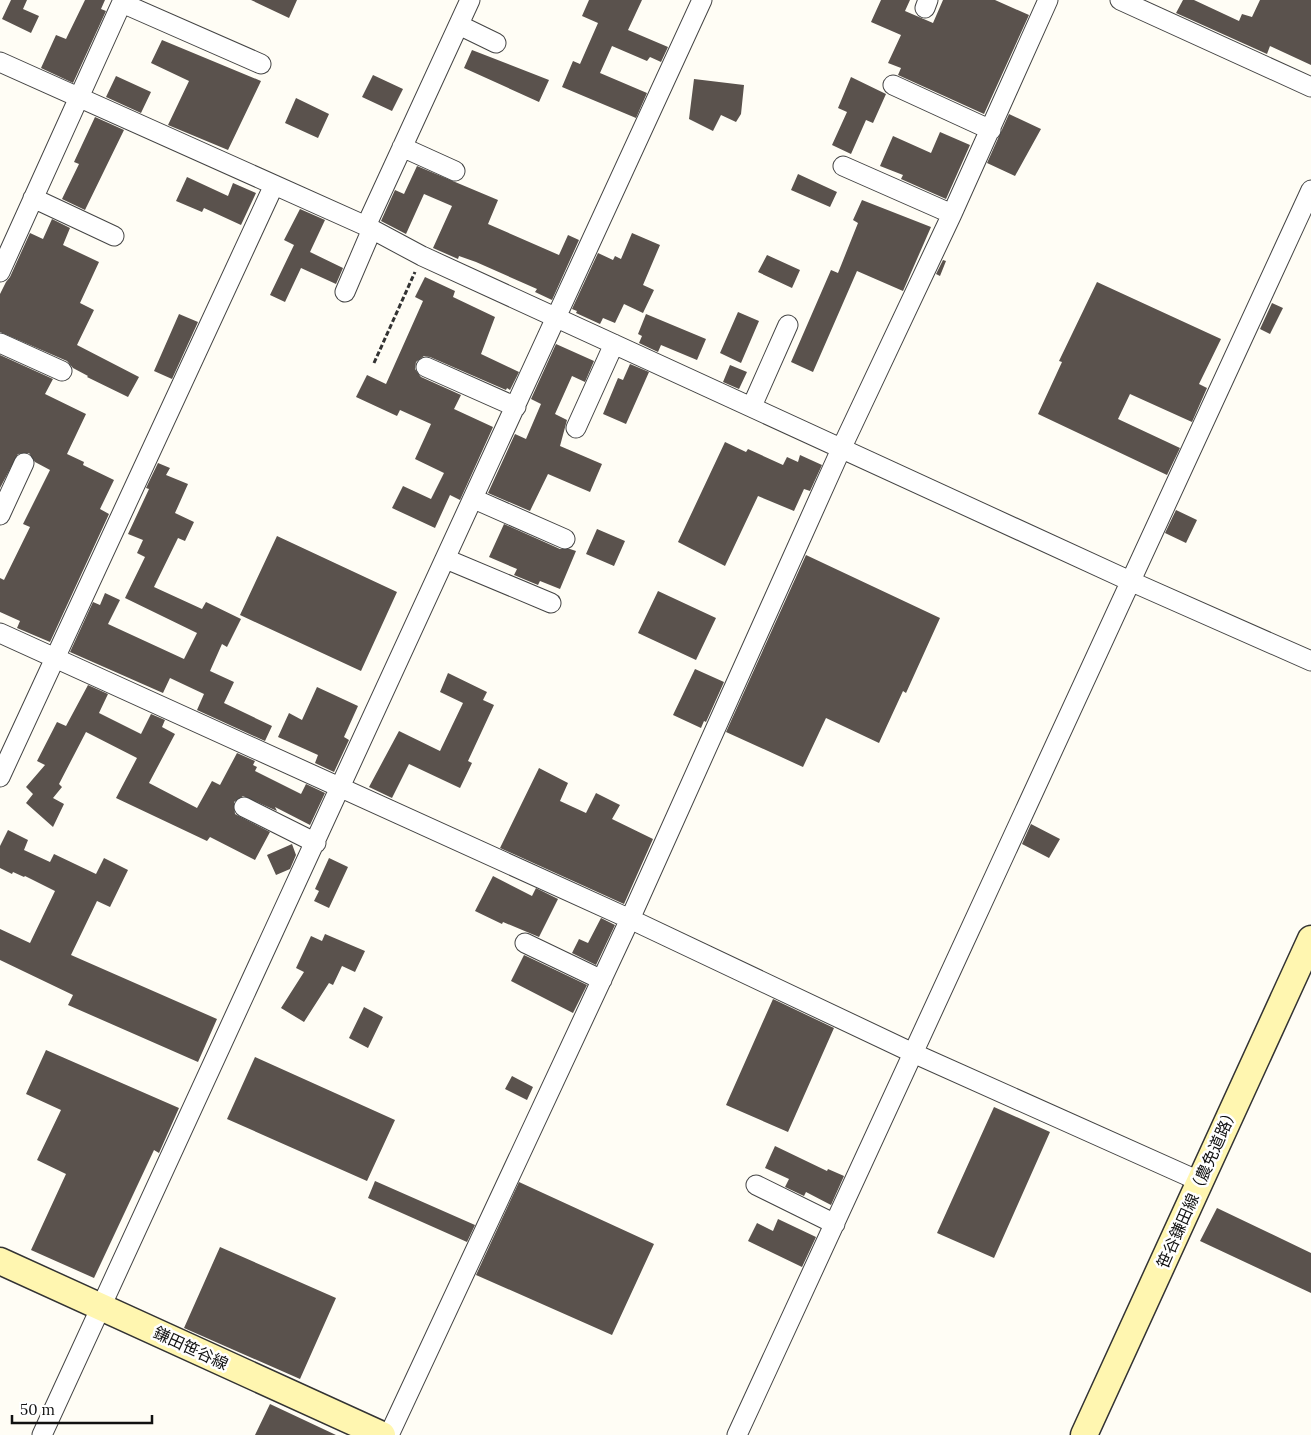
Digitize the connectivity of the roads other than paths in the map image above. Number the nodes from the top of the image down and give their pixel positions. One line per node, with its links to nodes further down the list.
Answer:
1 (470, 0): 6 (street)
2 (702, 0): 25 (street)
3 (1048, 0): 13 (street)
4 (1120, 0): 11 (street)
5 (123, 1): 9 (street); 12 (street)
6 (458, 25): 7 (street); 14 (street)
7 (496, 43)
8 (0, 62): 12 (street)
9 (260, 64)
10 (893, 85): 13 (street)
11 (1311, 87)
12 (79, 98): 17 (street); 19 (street)
13 (991, 130): 20 (street)
14 (402, 147): 16 (street); 21 (street)
15 (843, 166): 20 (street)
16 (455, 171)
17 (274, 185): 21 (street); 43 (street)
18 (1311, 190): 40 (street)
19 (33, 198): 22 (street); 23 (street)
20 (952, 214): 34 (street)
21 (369, 228): 24 (street); 25 (street)
22 (114, 236)
23 (0, 272)
24 (345, 292)
25 (556, 317): 28 (street); 32 (street)
26 (788, 325): 31 (street)
27 (0, 343): 30 (street)
28 (614, 344): 31 (street); 33 (street)
29 (426, 367): 32 (street)
30 (62, 371)
31 (752, 406): 34 (street)
32 (516, 407): 36 (street)
33 (576, 428)
34 (842, 447): 40 (street); 49 (street)
35 (24, 463): 37 (street)
36 (474, 499): 38 (street); 39 (street)
37 (0, 515)
38 (565, 539)
39 (446, 559): 41 (street); 46 (street)
40 (1130, 581): 44 (street); 53 (street)
41 (551, 603)
42 (0, 634): 43 (street)
43 (55, 659): 45 (street); 46 (street)
44 (1311, 661)
45 (0, 777)
46 (341, 788): 48 (street); 49 (street)
47 (244, 807): 48 (street)
48 (316, 843): 58 (street)
49 (630, 919): 52 (street); 53 (street)
50 (1311, 939): 54 (street, 笹谷鎌田線（農免道路）)
51 (525, 943): 52 (street)
52 (602, 980): 61 (street)
53 (913, 1053): 54 (street); 56 (street)
54 (1199, 1182): 63 (street, 笹谷鎌田線（農免道路）)
55 (756, 1185): 56 (street)
56 (835, 1224): 62 (street)
57 (0, 1261): 58 (street, 鎌田笹谷線)
58 (101, 1307): 59 (street); 60 (street, 鎌田笹谷線)
59 (42, 1435)
60 (382, 1435)
61 (389, 1435)
62 (737, 1435)
63 (1084, 1435)

